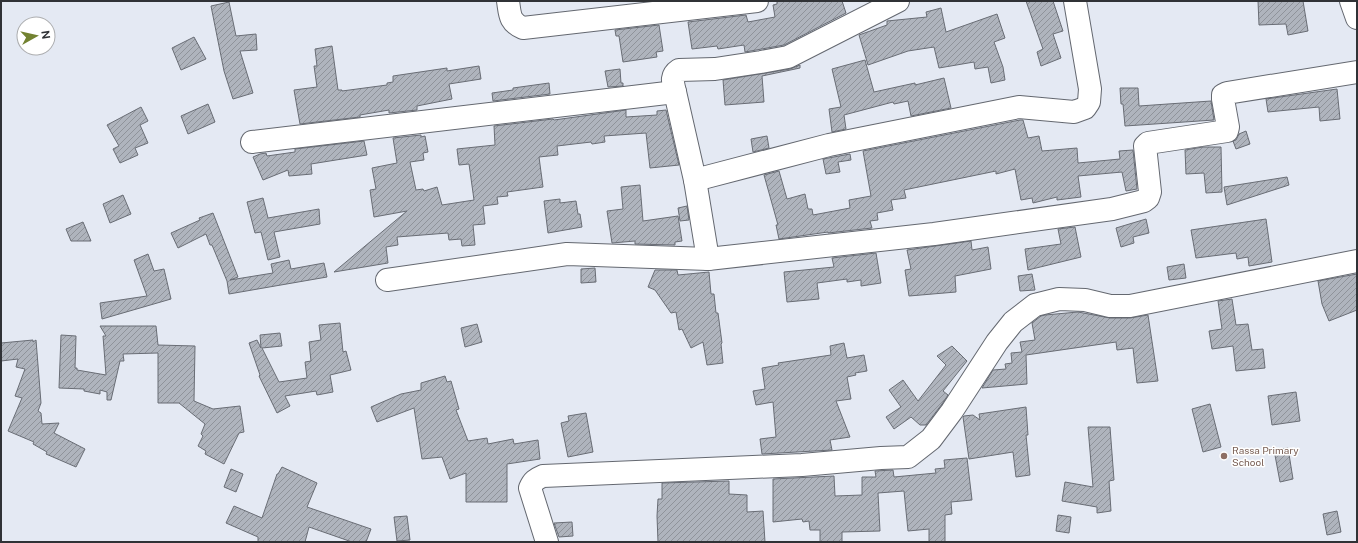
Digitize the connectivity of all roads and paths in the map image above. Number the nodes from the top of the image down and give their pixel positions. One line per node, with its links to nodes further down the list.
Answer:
1 (508, 1): 2 (main road)
2 (757, 1)
3 (898, 1): 8 (main road)
4 (1075, 1): 10 (main road)
5 (1351, 1): 6 (main road)
6 (1357, 18)
7 (1357, 72): 11 (main road)
8 (675, 92): 9 (main road); 10 (main road)
9 (252, 142)
10 (695, 180): 11 (main road)
11 (708, 259): 13 (main road)
12 (1357, 261): 14 (main road)
13 (386, 280)
14 (547, 542)

